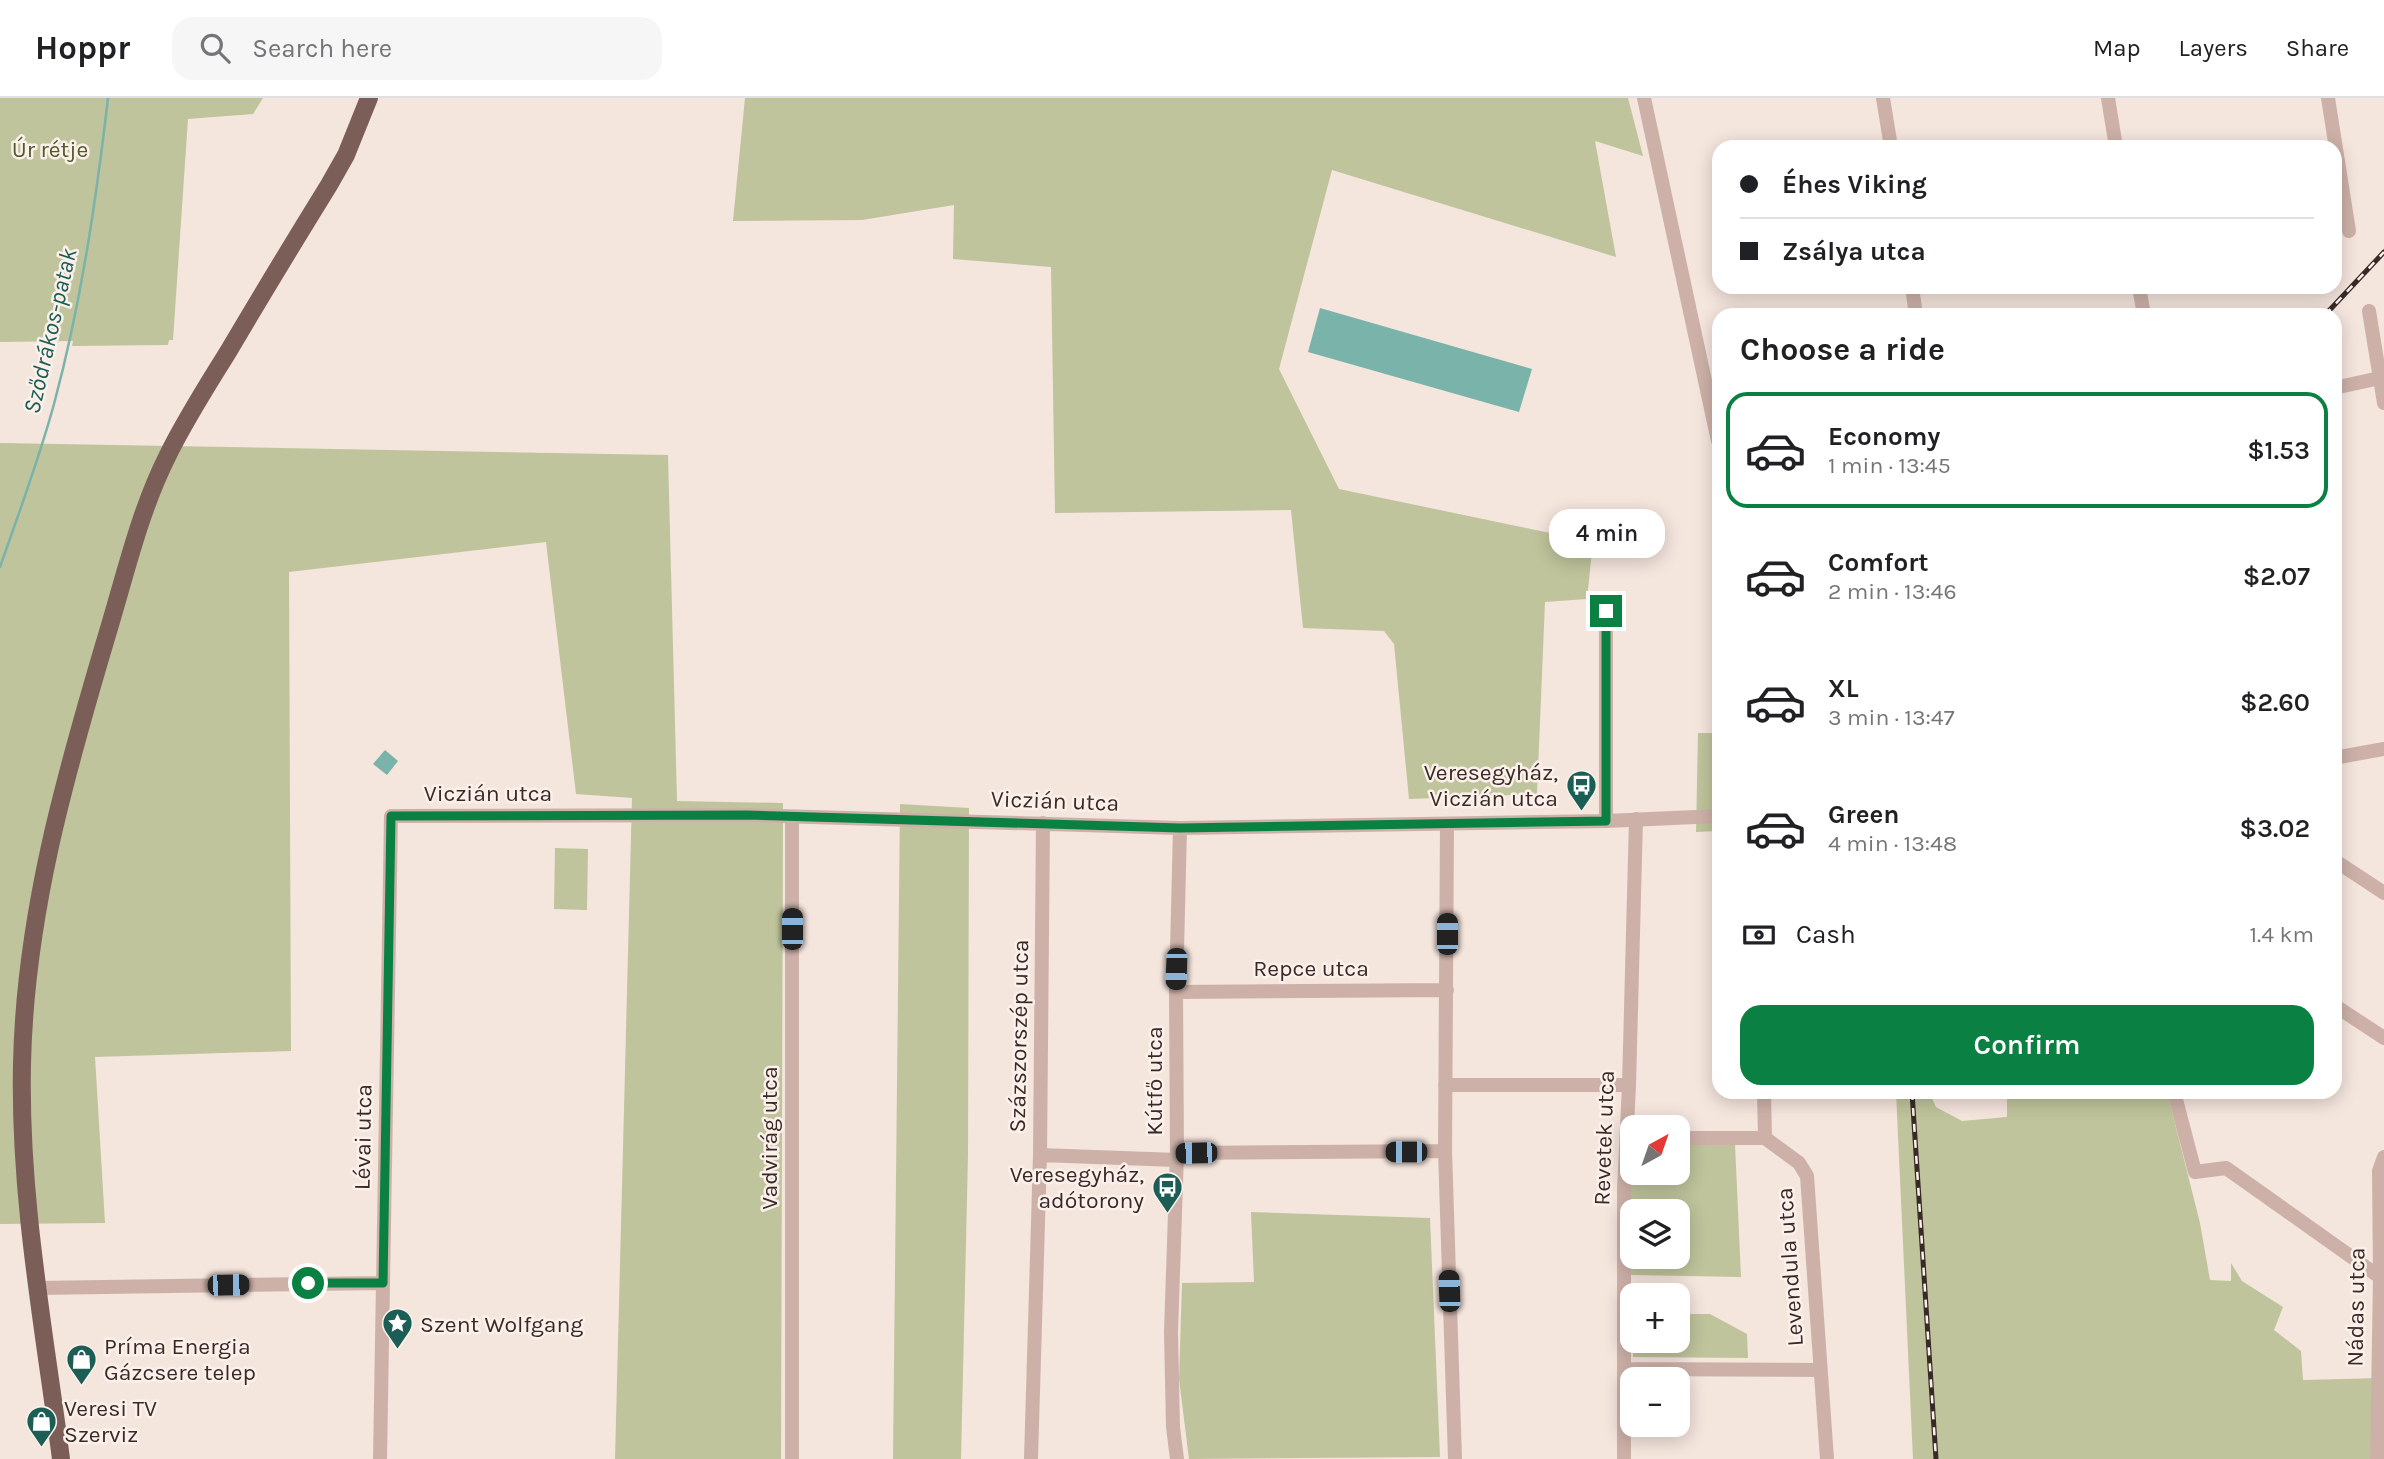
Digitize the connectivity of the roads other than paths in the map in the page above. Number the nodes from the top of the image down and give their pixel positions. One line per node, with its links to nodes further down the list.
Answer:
1 (369, 98): 47 (main road)
2 (1644, 98): 15 (street)
3 (1884, 98): 6 (street)
4 (2108, 98): 7 (street)
5 (2328, 98): 8 (street)
6 (1890, 140)
7 (2115, 140)
8 (2335, 140)
9 (2342, 187): 10 (street)
10 (2349, 231)
11 (2370, 312): 12 (street)
12 (2382, 378): 13 (street); 14 (street)
13 (2342, 386)
14 (2384, 403)
15 (1712, 413)
16 (1606, 611): 23 (street)
17 (2384, 749): 18 (street)
18 (2342, 757)
19 (391, 816): 21 (street, Viczián utca); 46 (street, Lévai utca)
20 (1712, 816): 22 (street, Viczián utca)
21 (792, 817): 24 (street, Viczián utca); 54 (street, Vadvirág utca)
22 (1636, 819): 23 (street, Viczián utca); 34 (street, Revetek utca)
23 (1606, 821): 25 (street, Viczián utca)
24 (1044, 823): 26 (street, Viczián utca); 41 (street, Százszorszép utca)
25 (1447, 824): 26 (street, Viczián utca); 29 (street)
26 (1180, 828): 30 (street, Kútfő utca)
27 (2342, 865): 28 (street)
28 (2384, 893)
29 (1447, 990): 30 (street, Repce utca); 33 (street)
30 (1176, 992): 42 (street, Kútfő utca)
31 (2342, 1010): 32 (street)
32 (2384, 1038)
33 (1445, 1085): 34 (street); 40 (street)
34 (1629, 1086): 37 (street, Revetek utca)
35 (1764, 1099): 39 (street)
36 (2176, 1099): 45 (street)
37 (1630, 1115)
38 (1690, 1138): 39 (street)
39 (1765, 1138): 50 (street, Levendula utca)
40 (1445, 1152): 42 (street); 57 (street)
41 (1040, 1155): 42 (street); 55 (street, Százszorszép utca)
42 (1177, 1157): 56 (street, Kútfő utca)
43 (2384, 1157): 45 (street, Nádas utca)
44 (1625, 1185): 48 (street, Revetek utca)
45 (2382, 1278): 60 (street, Nádas utca)
46 (383, 1283): 47 (street); 53 (street, Lévai utca)
47 (37, 1288): 52 (main road)
48 (1625, 1367)
49 (1690, 1369): 50 (street)
50 (1821, 1370): 59 (street, Levendula utca)
51 (1624, 1437): 58 (street, Revetek utca)
52 (61, 1459)
53 (380, 1459)
54 (792, 1459)
55 (1031, 1459)
56 (1177, 1459)
57 (1455, 1459)
58 (1624, 1459)
59 (1826, 1459)
60 (2377, 1459)

